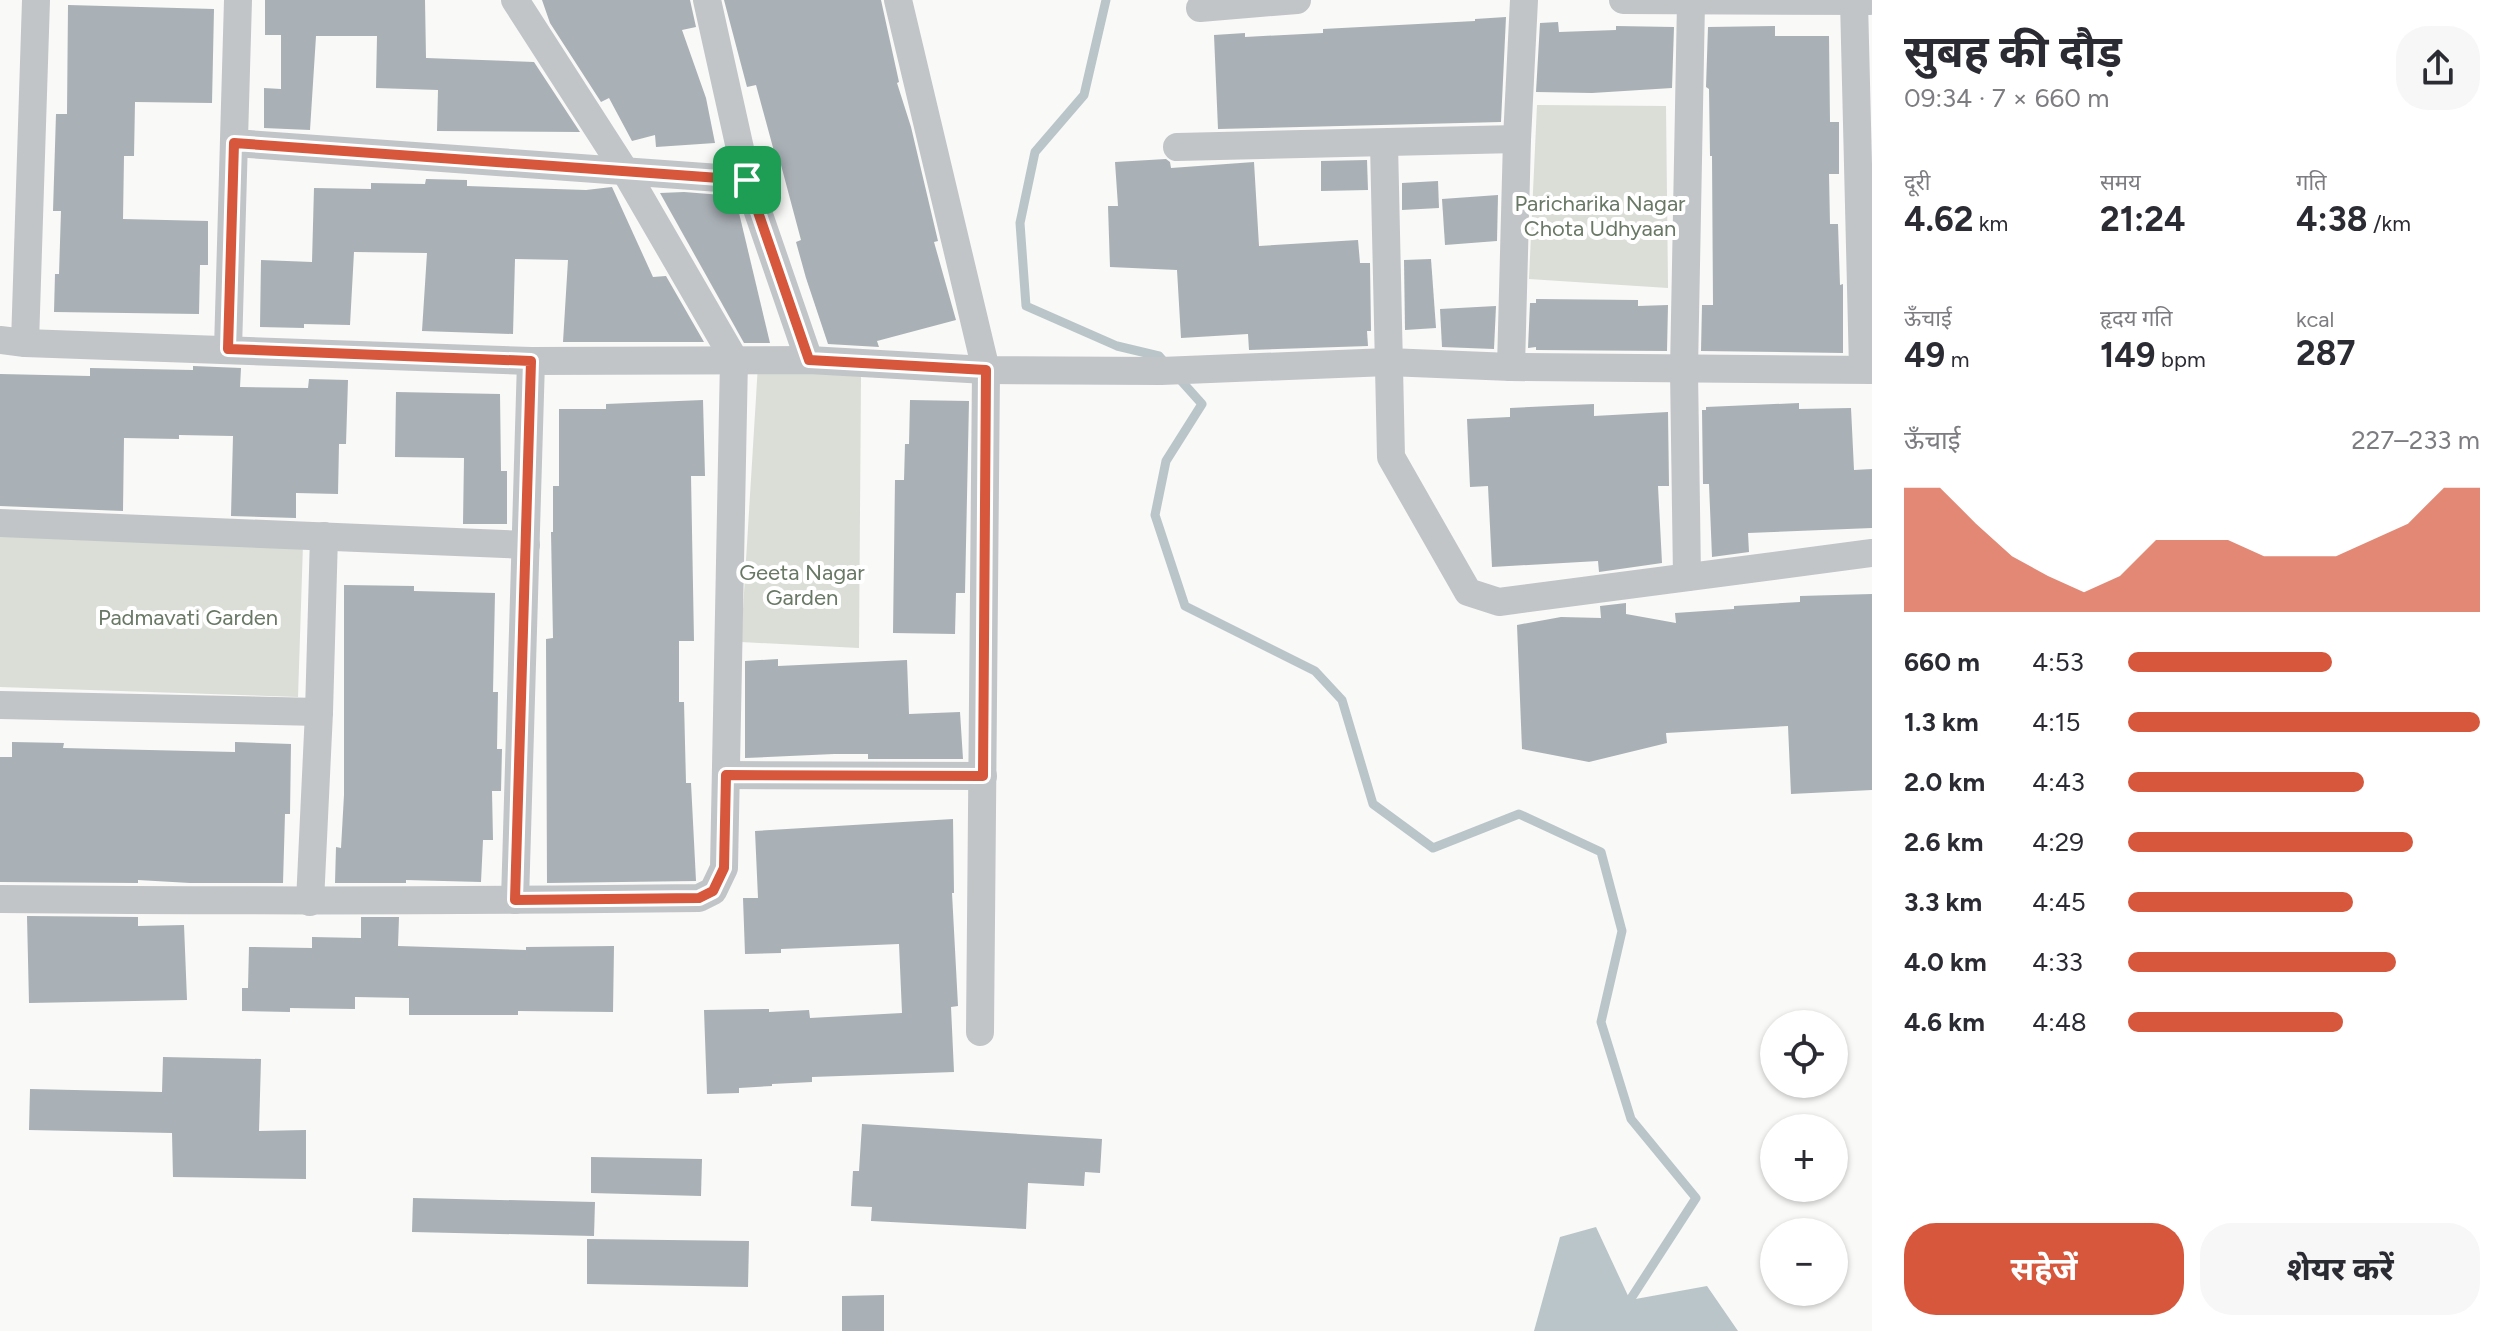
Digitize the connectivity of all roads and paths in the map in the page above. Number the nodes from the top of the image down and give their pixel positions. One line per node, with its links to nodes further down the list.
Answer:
1 (36, 0): 19 (street)
2 (238, 0): 14 (street)
3 (515, 0): 17 (street)
4 (707, 0): 18 (street)
5 (898, 0): 27 (street)
6 (1297, 0): 12 (street)
7 (1524, 0): 13 (street)
8 (1623, 0): 11 (street)
9 (1854, 1): 10 (street); 11 (street); 26 (street)
10 (1872, 1)
11 (1691, 2): 28 (street)
12 (1200, 8)
13 (1517, 139): 15 (street); 25 (street)
14 (234, 143): 17 (street); 20 (street)
15 (1384, 143): 16 (street); 24 (street)
16 (1177, 147)
17 (625, 171): 18 (street); 21 (street)
18 (747, 180): 22 (street)
19 (12, 341): 20 (street)
20 (228, 349): 23 (street)
21 (734, 359): 22 (street); 23 (street); 36 (street)
22 (809, 360): 27 (street)
23 (531, 361): 31 (street)
24 (1388, 362): 25 (street); 27 (street); 33 (street)
25 (1511, 367): 28 (street)
26 (1867, 369): 28 (street)
27 (986, 370): 37 (street)
28 (1684, 370): 33 (street)
29 (0, 523): 30 (street)
30 (324, 536): 31 (street); 35 (street)
31 (526, 545): 39 (street)
32 (1872, 553): 33 (street)
33 (1687, 577)
34 (0, 705): 35 (street)
35 (319, 712): 40 (street)
36 (726, 775): 37 (street); 39 (street)
37 (983, 776): 41 (street)
38 (0, 899): 40 (street)
39 (515, 900): 40 (street)
40 (310, 902)
41 (980, 1032)

